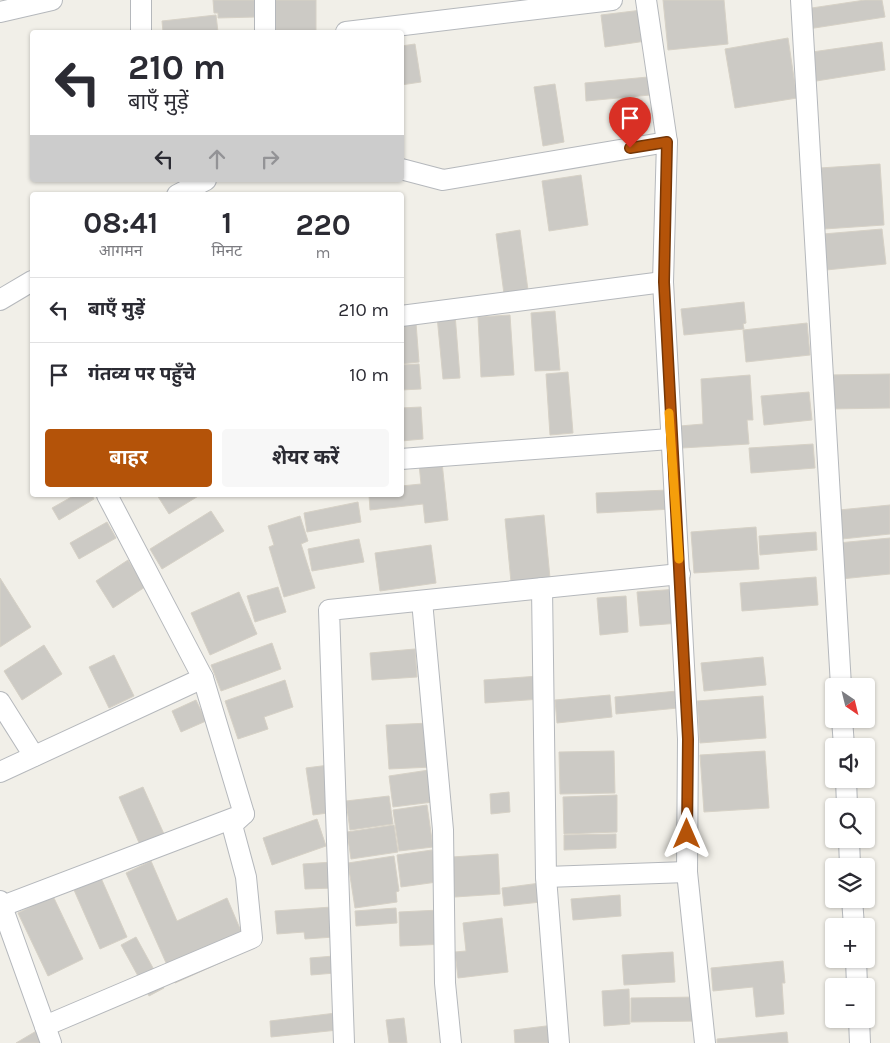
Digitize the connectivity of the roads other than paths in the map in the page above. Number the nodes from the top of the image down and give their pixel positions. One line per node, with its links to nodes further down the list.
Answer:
1 (52, 0): 7 (street)
2 (140, 0): 8 (street)
3 (265, 0): 9 (street)
4 (612, 0): 10 (street)
5 (646, 0): 11 (street)
6 (801, 0): 28 (street)
7 (0, 12)
8 (141, 30)
9 (266, 30)
10 (363, 30)
11 (667, 142): 12 (street); 18 (street)
12 (404, 170)
13 (194, 182): 15 (street)
14 (202, 182): 16 (street)
15 (181, 192)
16 (182, 192)
17 (30, 282): 19 (street)
18 (664, 282): 20 (street); 21 (street)
19 (0, 300)
20 (404, 316)
21 (670, 439): 22 (street); 24 (street)
22 (404, 459)
23 (108, 497): 27 (street)
24 (680, 574): 25 (street); 33 (street)
25 (542, 588): 26 (street); 34 (street)
26 (422, 601): 38 (street); 39 (street)
27 (203, 678): 30 (street); 32 (street)
28 (841, 678)
29 (0, 702): 30 (street)
30 (34, 756): 31 (street)
31 (0, 772)
32 (244, 814): 35 (street); 37 (street)
33 (686, 872): 34 (street); 41 (street)
34 (546, 877): 40 (street)
35 (1, 904): 37 (street)
36 (859, 1028): 42 (street)
37 (48, 1034)
38 (344, 1043)
39 (450, 1043)
40 (559, 1043)
41 (705, 1043)
42 (860, 1043)

